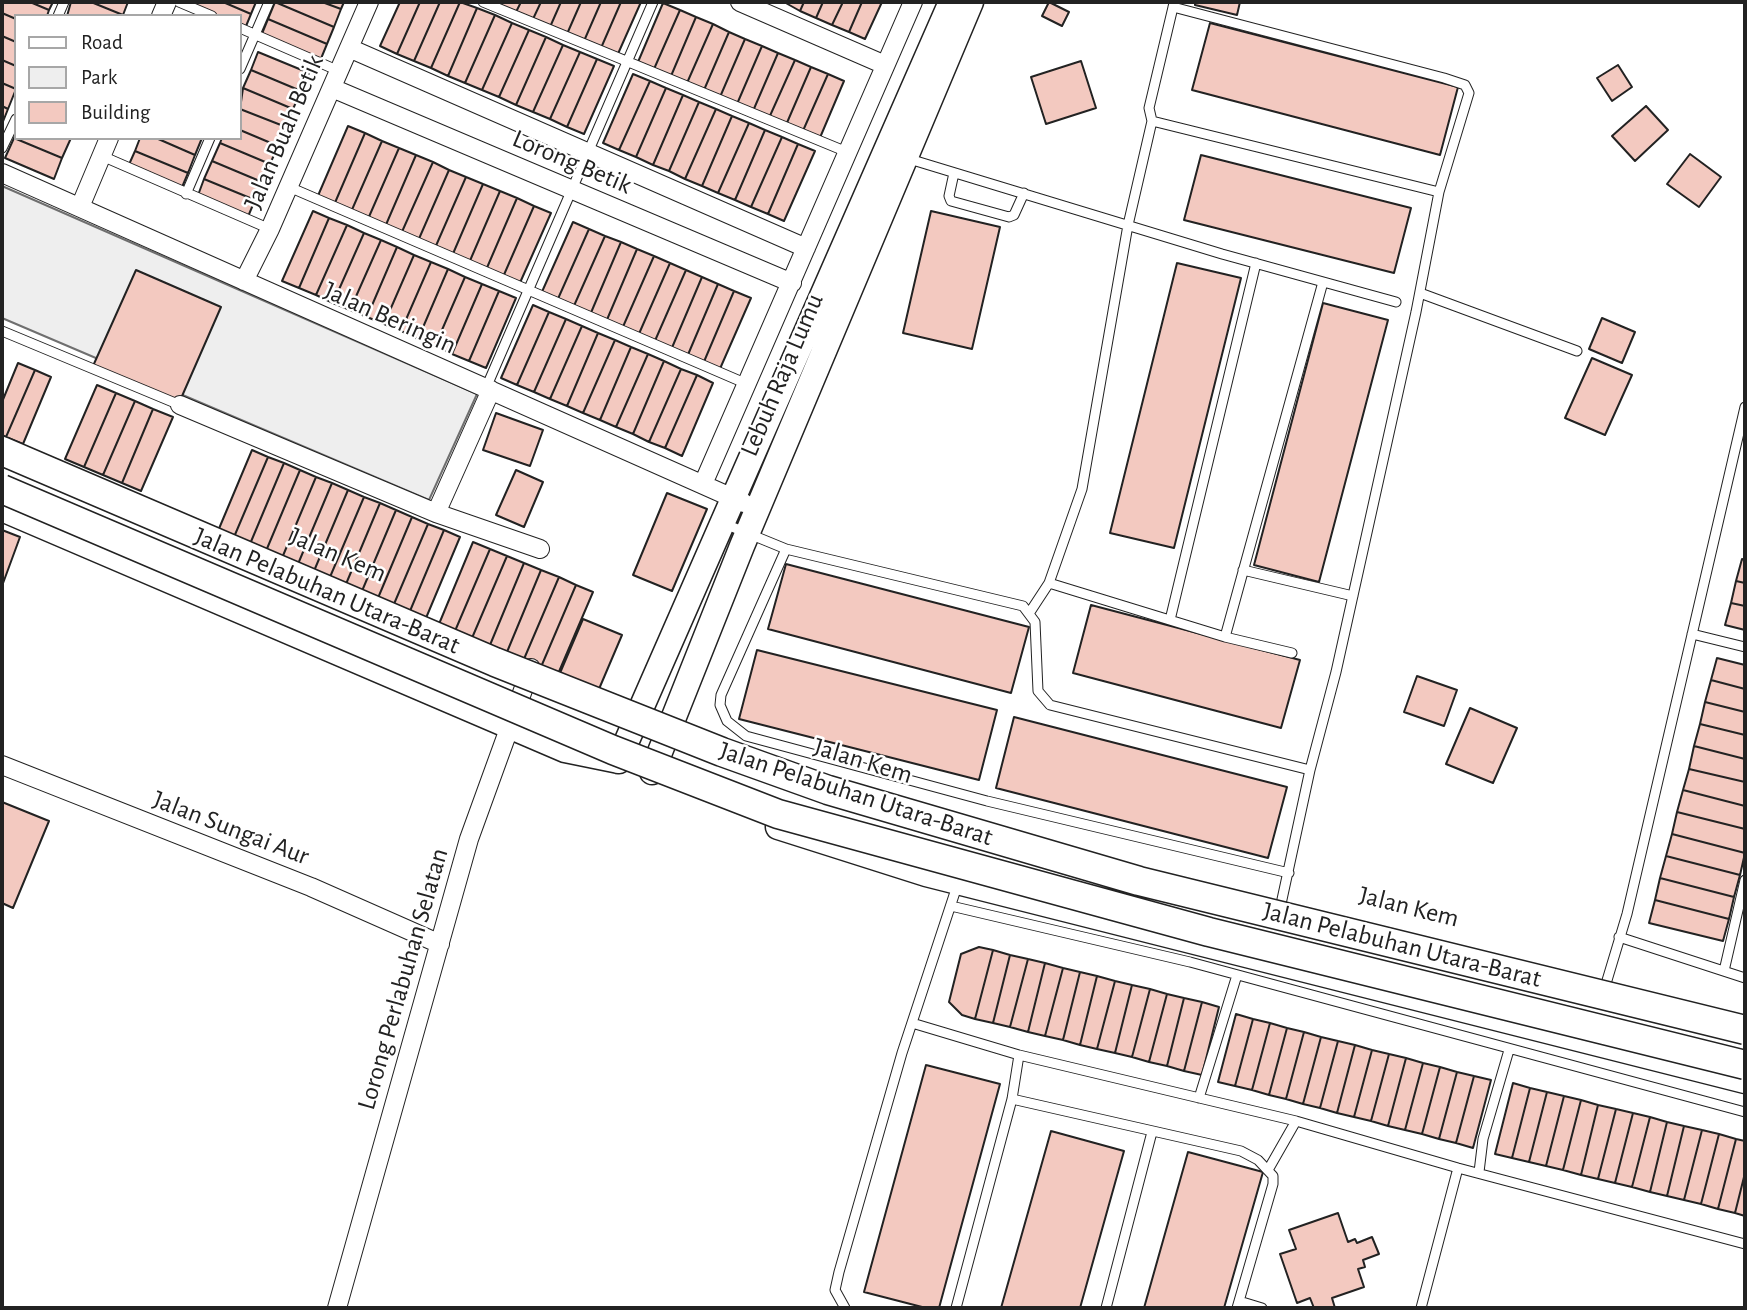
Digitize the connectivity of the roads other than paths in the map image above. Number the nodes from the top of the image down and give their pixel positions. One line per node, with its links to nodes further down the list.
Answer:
1 (179, 2): 11 (lane)
2 (269, 2): 13 (lane)
3 (369, 2): 14 (street, Jalan Buah Betik)
4 (483, 2): 15 (lane)
5 (653, 2): 15 (lane)
6 (740, 2): 17 (street)
7 (913, 2): 17 (street)
8 (951, 2): 27 (street, Lebuh Raja Lumu)
9 (971, 2): 27 (street, Lebuh Raja Lumu)
10 (1174, 4): 20 (lane); 33 (lane)
11 (207, 14)
12 (242, 29): 13 (lane)
13 (255, 34): 16 (lane); 18 (lane)
14 (349, 47): 18 (street, Jalan Buah Betik); 26 (street, Lorong Betik)
15 (628, 62): 25 (lane); 26 (lane)
16 (242, 64)
17 (885, 65): 25 (street)
18 (339, 71): 19 (street, Jalan Buah Betik)
19 (331, 88): 31 (street, Jalan Buah Betik); 32 (street, Lorong Betik)
20 (1152, 121): 33 (lane); 37 (lane)
21 (14, 123): 24 (lane)
22 (109, 140): 28 (street)
23 (209, 140): 35 (lane)
24 (2, 148)
25 (847, 152): 39 (street)
26 (589, 153): 32 (lane); 39 (street, Lorong Betik)
27 (895, 154): 30 (lane); 57 (street, Lebuh Raja Lumu); 59 (street, Lebuh Raja Lumu)
28 (102, 156): 35 (lane); 36 (street)
29 (2, 173): 36 (street, Jalan Beringin)
30 (954, 173): 34 (lane); 34 (lane)
31 (289, 187): 38 (street, Jalan Buah Betik); 44 (lane)
32 (573, 191): 43 (street, Lorong Betik); 44 (lane)
33 (1439, 191): 45 (lane)
34 (1024, 193): 37 (lane)
35 (186, 194): 38 (lane)
36 (80, 207): 41 (street, Jalan Beringin)
37 (1128, 225): 40 (lane); 66 (lane)
38 (270, 229): 41 (street, Jalan Buah Betik)
39 (806, 248): 43 (street)
40 (1255, 263): 42 (lane); 69 (lane)
41 (244, 281): 50 (street, Jalan Beringin)
42 (1323, 282): 46 (lane); 65 (lane)
43 (792, 283): 49 (street)
44 (530, 292): 49 (lane); 50 (lane)
45 (1420, 293): 48 (lane); 67 (lane)
46 (1396, 302)
47 (2, 331): 51 (lane)
48 (1577, 351)
49 (747, 384): 55 (street)
50 (489, 389): 55 (street, Jalan Beringin); 60 (street)
51 (180, 405): 60 (street)
52 (1745, 407): 70 (lane)
53 (2, 442): 74 (street, Jalan Kem)
54 (2, 451): 95 (main road, Jalan Pelabuhan Utara-Barat, bridge)
55 (703, 484): 57 (street, Jalan Beringin)
56 (2, 489): 98 (main road, Jalan Pelabuhan Utara-Barat, bridge)
57 (732, 498): 59 (street, Jalan Beringin); 61 (street, Lebuh Raja Lumu)
58 (2, 509): 77 (street)
59 (758, 509): 62 (street, Lebuh Raja Lumu)
60 (436, 513): 64 (street)
61 (721, 522): 62 (lane); 75 (street, Lebuh Raja Lumu)
62 (747, 534): 63 (lane); 76 (street, Lebuh Raja Lumu)
63 (786, 548): 68 (lane); 82 (lane)
64 (540, 549)
65 (1243, 570): 67 (lane); 71 (lane)
66 (1049, 583): 68 (lane); 69 (lane)
67 (1353, 596): 80 (lane)
68 (1030, 612): 80 (lane)
69 (1170, 620): 71 (lane)
70 (1692, 634): 72 (lane); 87 (lane)
71 (1225, 637): 73 (lane)
72 (1745, 647)
73 (1292, 653)
74 (531, 668): 75 (street, Jalan Kem); 77 (street, Lorong Perlabuhan Selatan)
75 (639, 710): 76 (street, Jalan Kem); 78 (street, Lebuh Raja Lumu)
76 (669, 722): 81 (street, Lebuh Raja Lumu); 85 (street, Jalan Kem)
77 (510, 727): 78 (street); 88 (street, Lorong Perlabuhan Selatan)
78 (618, 761): 81 (street)
79 (2, 765): 88 (street, Jalan Sungai Aur)
80 (1310, 770): 82 (lane)
81 (652, 772): 84 (street)
82 (1289, 873): 85 (lane)
83 (1745, 880): 89 (lane)
84 (959, 881): 86 (lane); 99 (street)
85 (1281, 904): 92 (street, Jalan Kem)
86 (951, 906): 90 (lane); 94 (lane)
87 (1619, 937): 89 (lane); 92 (lane)
88 (440, 944): 110 (street, Lorong Perlabuhan Selatan)
89 (1724, 971): 91 (lane)
90 (1237, 975): 96 (lane); 101 (lane)
91 (1745, 978)
92 (1605, 987): 93 (street, Jalan Kem)
93 (1745, 1021)
94 (912, 1023): 97 (lane); 111 (lane)
95 (1745, 1030)
96 (1509, 1050): 102 (lane); 107 (lane)
97 (1019, 1055): 100 (lane); 101 (lane)
98 (1745, 1065)
99 (1745, 1081)
100 (1012, 1098): 104 (lane); 112 (lane)
101 (1199, 1098): 103 (lane)
102 (1745, 1112)
103 (1296, 1121): 105 (lane); 106 (lane)
104 (1152, 1132): 106 (lane); 113 (lane)
105 (1458, 1168): 107 (lane); 115 (lane)
106 (1268, 1170): 109 (lane)
107 (1479, 1172): 108 (lane)
108 (1745, 1244)
109 (1238, 1305): 114 (lane)
110 (337, 1308)
111 (845, 1308)
112 (956, 1308)
113 (1106, 1308)
114 (1262, 1308)
115 (1420, 1308)

